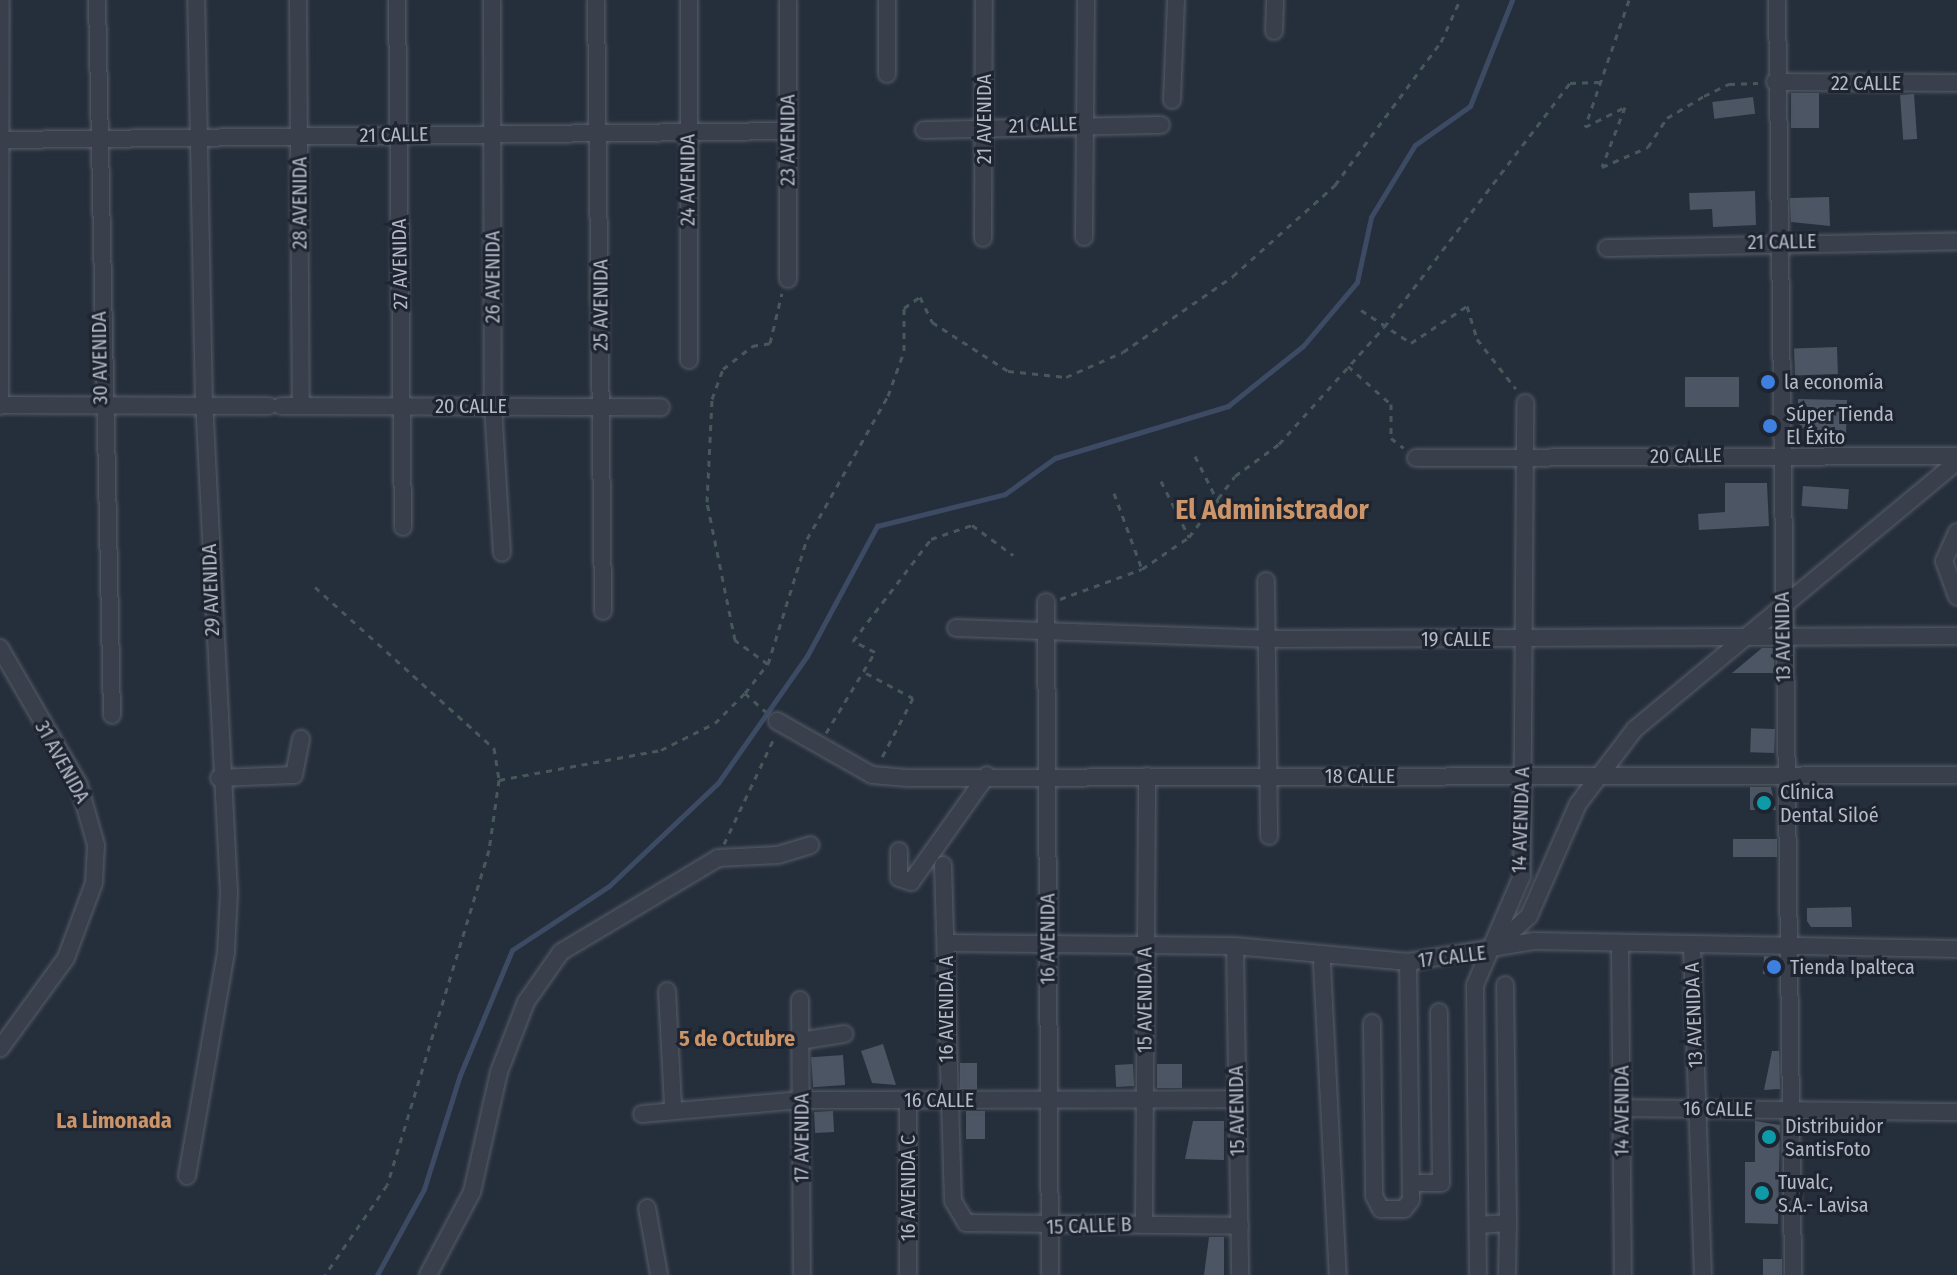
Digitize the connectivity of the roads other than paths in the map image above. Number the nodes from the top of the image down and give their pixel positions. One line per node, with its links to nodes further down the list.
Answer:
1 (1, 0): 33 (street)
2 (97, 0): 32 (street, 30 AVENIDA)
3 (196, 0): 31 (street, 29 AVENIDA)
4 (298, 0): 30 (street, 28 AVENIDA)
5 (397, 0): 29 (street, 27 AVENIDA)
6 (492, 0): 28 (street, 26 AVENIDA)
7 (596, 0): 27 (street, 25 AVENIDA)
8 (689, 0): 26 (street, 24 AVENIDA)
9 (788, 0): 25 (street, 23 AVENIDA)
10 (887, 0): 17 (street)
11 (984, 0): 23 (street, 21 AVENIDA)
12 (1086, 0): 21 (street)
13 (1176, 0): 20 (street)
14 (1275, 0): 16 (street)
15 (1777, 0): 18 (street, 13 AVENIDA)
16 (1274, 31)
17 (887, 74)
18 (1775, 82): 19 (street, 22 CALLE); 37 (street, 13 AVENIDA)
19 (1957, 83)
20 (1172, 100)
21 (1088, 124): 22 (street, 21 CALLE); 23 (street, 21 CALLE); 34 (street)
22 (1161, 125)
23 (986, 127): 24 (street, 21 CALLE); 35 (street, 21 AVENIDA)
24 (924, 130)
25 (788, 131): 26 (street, 21 CALLE); 39 (street, 23 AVENIDA)
26 (688, 132): 27 (street, 21 CALLE); 40 (street, 24 AVENIDA)
27 (599, 133): 28 (street, 21 CALLE); 48 (street, 25 AVENIDA)
28 (492, 134): 29 (street, 21 CALLE); 47 (street, 26 AVENIDA)
29 (398, 135): 30 (street, 21 CALLE); 46 (street, 27 AVENIDA)
30 (299, 136): 31 (street, 21 CALLE); 45 (street, 28 AVENIDA)
31 (195, 137): 32 (street, 21 CALLE); 44 (street, 29 AVENIDA)
32 (96, 139): 33 (street, 21 CALLE); 43 (street, 30 AVENIDA)
33 (1, 140): 42 (street)
34 (1084, 237)
35 (983, 238)
36 (1957, 241): 37 (street, 21 CALLE)
37 (1777, 242): 38 (street, 21 CALLE); 50 (street, 13 AVENIDA)
38 (1607, 248)
39 (788, 279)
40 (689, 360)
41 (1525, 403): 53 (street, 14 AVENIDA A)
42 (0, 405): 43 (street, 20 CALLE)
43 (101, 405): 44 (street, 20 CALLE); 70 (street, 30 AVENIDA)
44 (204, 405): 45 (street, 20 CALLE); 81 (street, 29 AVENIDA)
45 (301, 406): 46 (street, 20 CALLE)
46 (402, 406): 47 (street, 20 CALLE); 54 (street, 27 AVENIDA)
47 (493, 406): 48 (street, 20 CALLE); 56 (street, 26 AVENIDA)
48 (602, 407): 49 (street, 20 CALLE); 61 (street, 25 AVENIDA)
49 (661, 407)
50 (1781, 455): 52 (street, 20 CALLE); 53 (street, 20 CALLE); 60 (street, 13 AVENIDA)
51 (1416, 458): 53 (street, 20 CALLE)
52 (1957, 459): 60 (street)
53 (1525, 461): 68 (street, 14 AVENIDA A)
54 (403, 527)
55 (1957, 532): 58 (street)
56 (502, 553)
57 (1266, 581): 67 (street)
58 (1957, 597)
59 (1046, 602): 63 (street, 16 AVENIDA)
60 (1783, 604): 65 (street, 13 AVENIDA); 66 (street)
61 (603, 611)
62 (956, 628): 63 (street, 19 CALLE)
63 (1046, 631): 67 (street, 19 CALLE); 74 (street, 16 AVENIDA)
64 (1957, 636): 65 (street, 19 CALLE)
65 (1784, 637): 66 (street, 19 CALLE); 80 (street, 13 AVENIDA)
66 (1742, 638): 68 (street, 19 CALLE); 79 (street)
67 (1267, 639): 68 (street, 19 CALLE); 77 (street)
68 (1523, 639): 78 (street, 14 AVENIDA A)
69 (0, 648): 104 (street, 31 AVENIDA)
70 (112, 715)
71 (780, 723): 73 (street, 18 CALLE)
72 (301, 739): 81 (street)
73 (987, 775): 74 (street, 18 CALLE); 84 (street)
74 (1047, 775): 76 (street, 18 CALLE); 87 (street, 16 AVENIDA)
75 (1957, 775): 80 (street, 18 CALLE)
76 (1147, 776): 77 (street, 18 CALLE); 88 (street, 15 AVENIDA A)
77 (1268, 776): 78 (street, 18 CALLE); 82 (street)
78 (1523, 776): 79 (street, 18 CALLE); 94 (street, 14 AVENIDA A)
79 (1596, 776): 80 (street, 18 CALLE); 94 (street)
80 (1786, 776): 92 (street, 13 AVENIDA)
81 (219, 778): 117 (street, 29 AVENIDA)
82 (1269, 836)
83 (811, 845): 127 (street)
84 (899, 851)
85 (943, 865): 86 (street, 16 AVENIDA A)
86 (946, 943): 87 (street, 17 CALLE); 105 (street, 16 AVENIDA A)
87 (1048, 945): 88 (street, 17 CALLE); 110 (street, 16 AVENIDA)
88 (1146, 946): 89 (street, 17 CALLE); 109 (street, 15 AVENIDA A)
89 (1235, 946): 95 (street, 17 CALLE); 106 (street, 15 AVENIDA)
90 (1620, 947): 91 (street, 17 CALLE); 94 (street, 17 CALLE); 112 (street, 14 AVENIDA)
91 (1692, 947): 92 (street, 17 CALLE); 113 (street, 13 AVENIDA A)
92 (1788, 948): 93 (street, 17 CALLE); 114 (street, 13 AVENIDA)
93 (1957, 949)
94 (1494, 950): 95 (street, 17 CALLE); 123 (street, 14 AVENIDA A)
95 (1408, 962): 118 (street)
96 (1322, 964): 126 (street)
97 (1505, 985): 121 (street)
98 (667, 991): 111 (street)
99 (800, 1000): 103 (street, 17 AVENIDA)
100 (1439, 1012): 118 (street)
101 (1372, 1023): 118 (street)
102 (844, 1034): 103 (street)
103 (800, 1041): 107 (street, 17 AVENIDA)
104 (0, 1049)
105 (947, 1099): 108 (street, 16 CALLE); 110 (street, 16 CALLE); 119 (street, 16 AVENIDA A)
106 (1237, 1099): 109 (street, 16 CALLE); 124 (street, 15 AVENIDA)
107 (801, 1100): 108 (street, 16 CALLE); 111 (street, 16 CALLE); 129 (street, 17 AVENIDA)
108 (908, 1100): 130 (street, 16 AVENIDA C)
109 (1145, 1100): 110 (street, 16 CALLE); 122 (street, 15 AVENIDA A)
110 (1049, 1102): 125 (street, 16 AVENIDA)
111 (673, 1107): 116 (street, 16 CALLE)
112 (1622, 1108): 113 (street, 16 CALLE); 135 (street, 14 AVENIDA)
113 (1697, 1109): 114 (street, 16 CALLE); 136 (street, 13 AVENIDA A)
114 (1791, 1110): 115 (street, 16 CALLE); 137 (street, 13 AVENIDA)
115 (1957, 1112)
116 (642, 1114)
117 (187, 1176)
118 (1411, 1183)
119 (953, 1201): 125 (street, 15 CALLE B)
120 (647, 1208): 128 (street)
121 (1508, 1223): 123 (street); 134 (street)
122 (1144, 1225): 124 (street, 15 CALLE B); 125 (street, 15 CALLE B)
123 (1478, 1225): 133 (street, 14 AVENIDA A)
124 (1240, 1226): 132 (street, 15 AVENIDA)
125 (1049, 1228): 131 (street, 16 AVENIDA)
126 (1335, 1270)
127 (428, 1275)
128 (659, 1275)
129 (802, 1275)
130 (908, 1275)
131 (1050, 1275)
132 (1240, 1275)
133 (1478, 1275)
134 (1507, 1275)
135 (1623, 1275)
136 (1703, 1275)
137 (1793, 1275)

